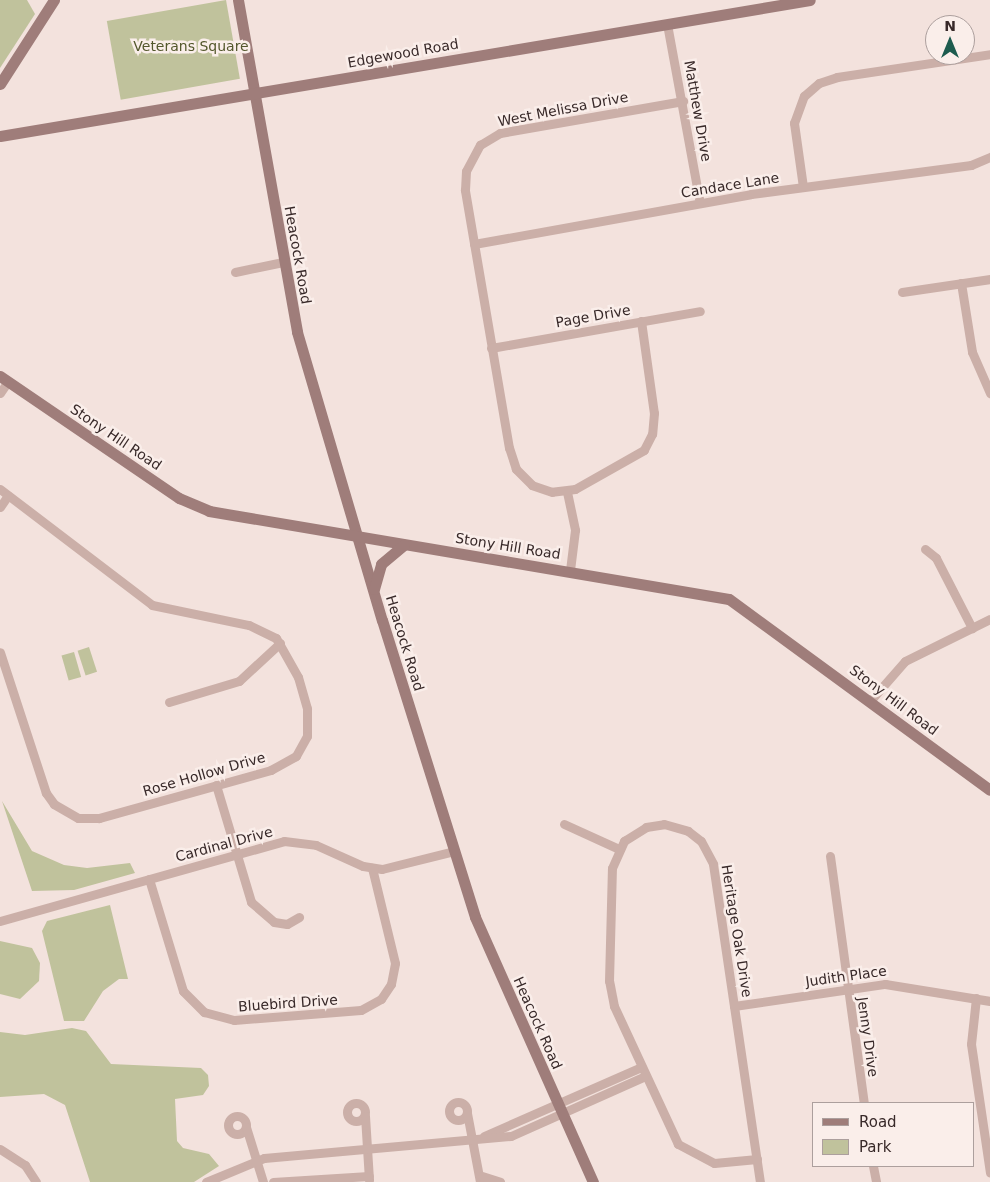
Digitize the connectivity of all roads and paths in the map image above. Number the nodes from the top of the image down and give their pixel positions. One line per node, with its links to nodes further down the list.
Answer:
1 (54, 0): 6 (street)
2 (238, 0): 7 (street, Heacock Road)
3 (810, 0): 4 (street, Edgewood Road)
4 (667, 24): 7 (street, Edgewood Road); 8 (street, Matthew Drive)
5 (990, 54): 11 (street)
6 (0, 84)
7 (254, 92): 9 (street, Edgewood Road); 14 (street, Heacock Road)
8 (683, 101): 12 (street, Matthew Drive); 13 (street, West Melissa Drive)
9 (0, 136)
10 (990, 157): 11 (street, Candace Lane)
11 (803, 187): 12 (street, Candace Lane)
12 (700, 203): 13 (street, Candace Lane)
13 (474, 244): 21 (street, West Melissa Drive)
14 (283, 262): 15 (street); 29 (street, Heacock Road)
15 (235, 272)
16 (990, 279): 17 (street)
17 (961, 283): 18 (street); 24 (street)
18 (902, 292)
19 (700, 311): 20 (street, Page Drive)
20 (641, 321): 21 (street, Page Drive); 26 (street)
21 (492, 348): 26 (street, West Melissa Drive)
22 (4, 379): 23 (street); 29 (street, Stony Hill Road)
23 (0, 392)
24 (990, 393)
25 (0, 489): 27 (street, Rose Hollow Drive)
26 (567, 492): 32 (street)
27 (8, 494): 28 (street); 36 (street, Rose Hollow Drive)
28 (0, 507)
29 (359, 538): 30 (street, Stony Hill Road); 33 (street, Heacock Road)
30 (404, 545): 32 (street, Stony Hill Road); 33 (street)
31 (925, 549): 35 (street)
32 (570, 570): 38 (street, Stony Hill Road)
33 (374, 591): 44 (street, Heacock Road)
34 (990, 619): 35 (street)
35 (972, 628): 38 (street)
36 (280, 643): 39 (street); 40 (street, Rose Hollow Drive)
37 (0, 652): 40 (street, Rose Hollow Drive)
38 (870, 701): 41 (street, Stony Hill Road)
39 (169, 702)
40 (216, 785): 45 (street)
41 (990, 790)
42 (564, 824): 43 (street)
43 (619, 849): 54 (street, Heritage Oak Drive); 55 (street)
44 (455, 851): 47 (street, Cardinal Drive); 58 (street, Heacock Road)
45 (237, 855): 47 (street, Cardinal Drive); 48 (street, Cardinal Drive); 49 (street)
46 (830, 856): 51 (street, Jenny Drive)
47 (372, 868): 48 (street, Bluebird Drive)
48 (149, 879): 50 (street, Cardinal Drive)
49 (299, 917)
50 (0, 921)
51 (848, 989): 52 (street, Judith Place); 54 (street, Judith Place); 57 (street, Jenny Drive)
52 (976, 998): 53 (street, Judith Place); 68 (street)
53 (990, 1001)
54 (734, 1006): 65 (street, Heritage Oak Drive)
55 (639, 1068): 56 (street); 58 (street)
56 (644, 1077): 58 (street); 65 (street)
57 (864, 1102)
58 (560, 1108): 62 (street); 76 (street, Heacock Road)
59 (467, 1113): 62 (street)
60 (365, 1116): 64 (street)
61 (246, 1127): 66 (street)
62 (472, 1142): 64 (street); 70 (street)
63 (0, 1149): 71 (street)
64 (367, 1149): 66 (street); 69 (street)
65 (757, 1159): 77 (street, Heritage Oak Drive)
66 (256, 1160): 72 (street); 73 (street)
67 (873, 1167): 78 (street)
68 (990, 1173)
69 (369, 1179): 74 (street)
70 (481, 1179): 75 (street)
71 (36, 1182)
72 (206, 1182)
73 (263, 1182)
74 (273, 1182)
75 (500, 1182)
76 (593, 1182)
77 (760, 1182)
78 (876, 1182)

